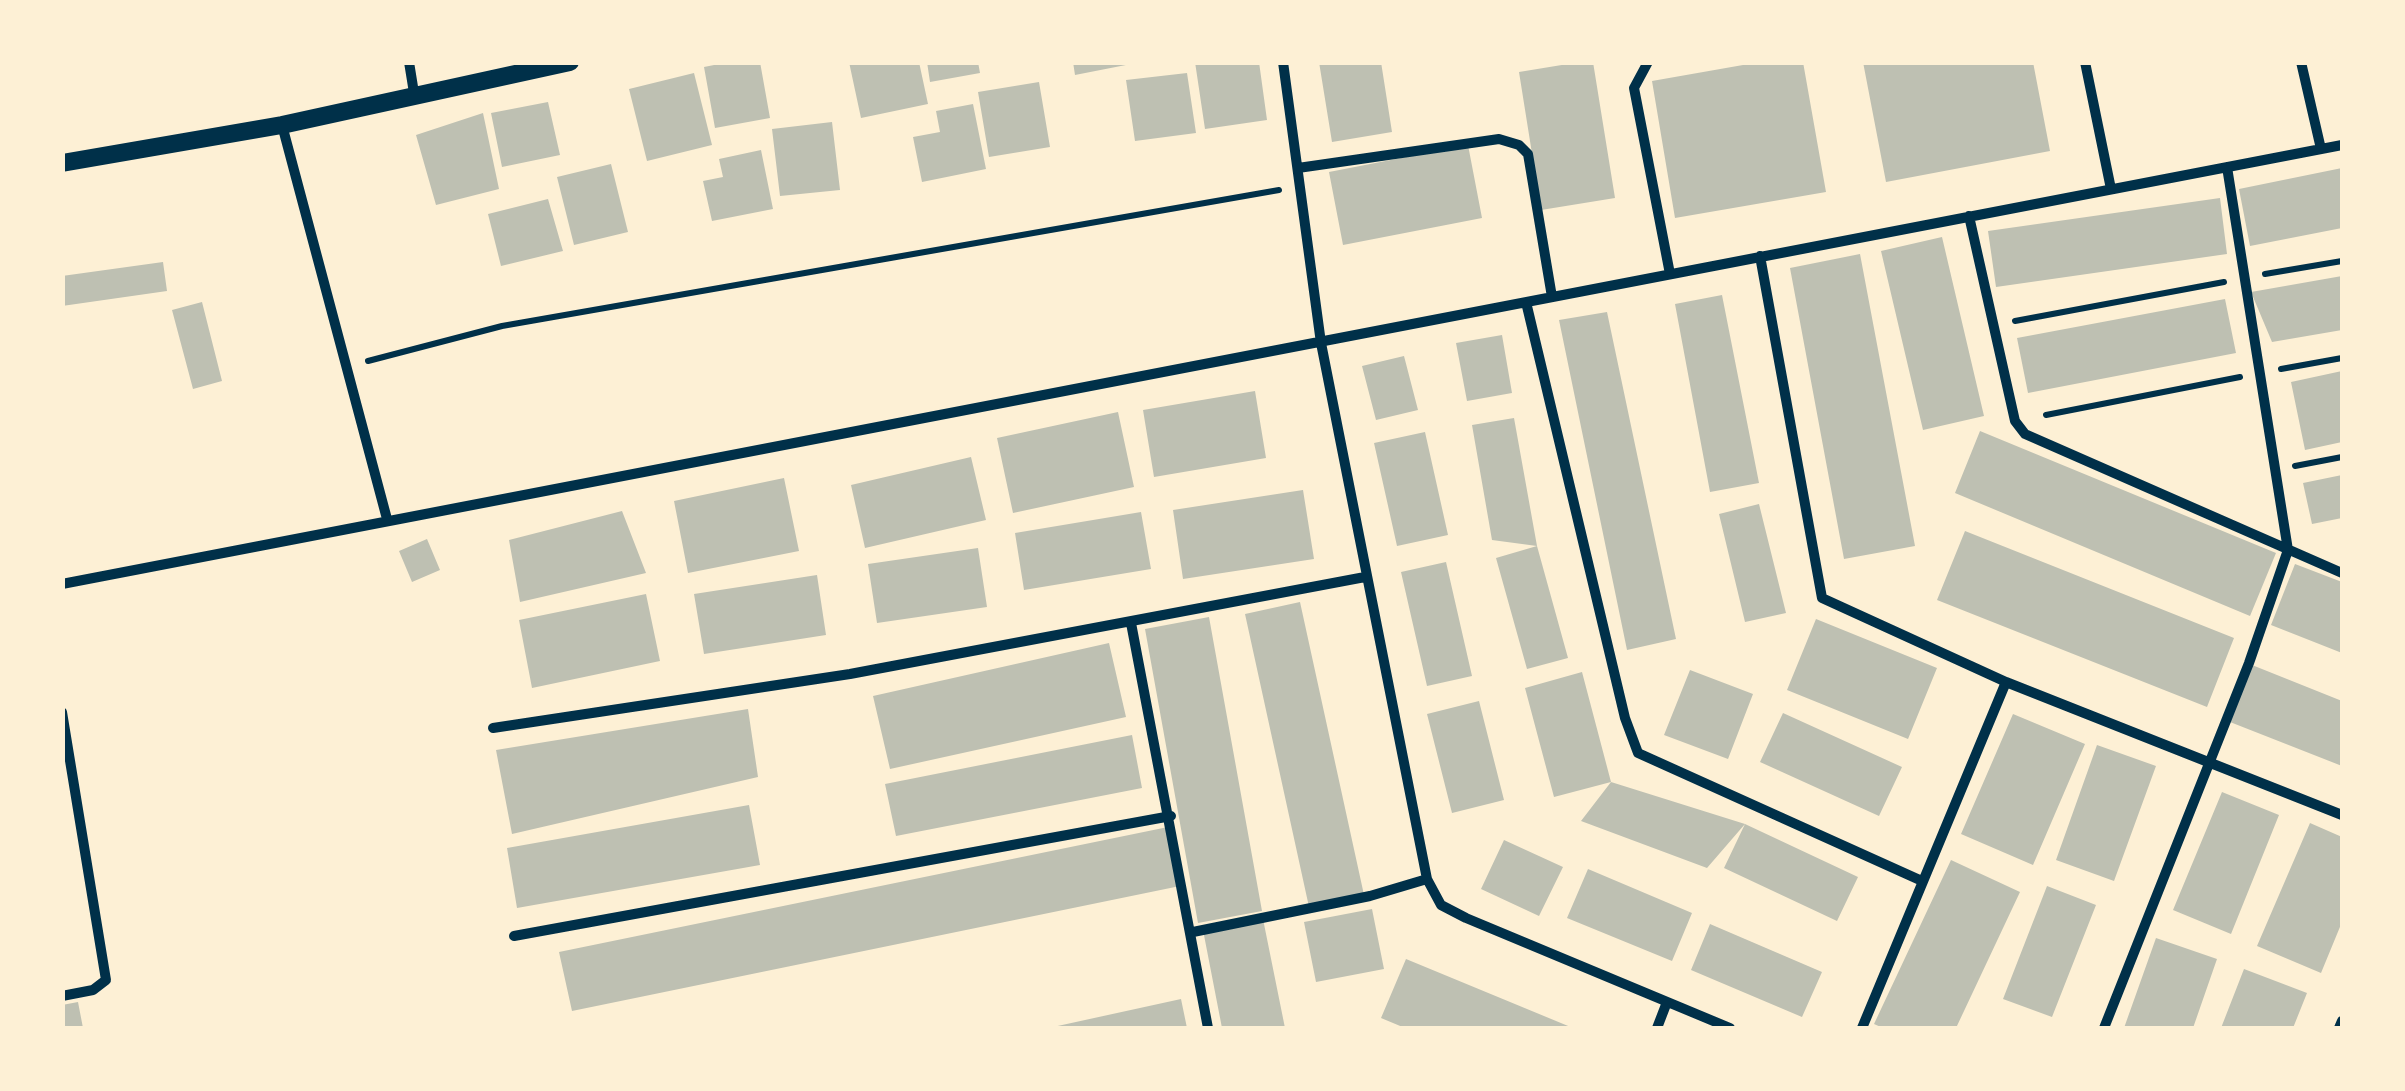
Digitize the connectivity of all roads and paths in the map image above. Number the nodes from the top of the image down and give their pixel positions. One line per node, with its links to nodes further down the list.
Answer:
1 (409, 62): 7 (street)
2 (570, 62): 7 (street)
3 (1283, 62): 13 (street)
4 (1648, 62): 19 (street)
5 (2085, 62): 15 (street)
6 (2301, 62): 10 (street)
7 (414, 93): 8 (street)
8 (282, 125): 11 (street); 26 (street)
9 (2342, 145): 10 (street)
10 (2321, 149): 12 (street)
11 (62, 163)
12 (2226, 167): 15 (street); 20 (street)
13 (1298, 168): 14 (street); 21 (street)
14 (1300, 187): 24 (street); 26 (path)
15 (2110, 189): 16 (street)
16 (1969, 216): 17 (street); 23 (street)
17 (1760, 256): 19 (street); 37 (street)
18 (2342, 260): 20 (path)
19 (1670, 274): 21 (street)
20 (2245, 278): 23 (path); 27 (street)
21 (1552, 297): 22 (street)
22 (1526, 302): 24 (street); 44 (street)
23 (1994, 325): 28 (street)
24 (1321, 343): 31 (street); 34 (street)
25 (2342, 358): 27 (path)
26 (346, 366): 31 (street)
27 (2260, 372): 28 (path); 30 (street)
28 (2015, 421): 32 (street)
29 (2342, 457): 30 (path)
30 (2274, 470): 32 (street)
31 (387, 518): 35 (street)
32 (2288, 550): 33 (street); 40 (street)
33 (2342, 572)
34 (1365, 577): 36 (street); 43 (street)
35 (62, 584)
36 (1131, 623): 39 (street); 42 (street)
37 (2006, 682): 40 (street); 44 (street)
38 (62, 712): 47 (street)
39 (493, 728)
40 (2210, 761): 41 (street); 54 (street)
41 (2342, 815)
42 (1170, 816): 45 (street); 46 (street)
43 (1426, 879): 45 (street); 48 (street)
44 (1922, 881): 53 (street)
45 (1192, 932): 50 (street)
46 (514, 936)
47 (62, 996)
48 (1667, 1002): 51 (street); 52 (street)
49 (2342, 1021): 55 (street)
50 (1208, 1028)
51 (1657, 1028)
52 (1730, 1028)
53 (1862, 1028)
54 (2104, 1028)
55 (2340, 1028)

